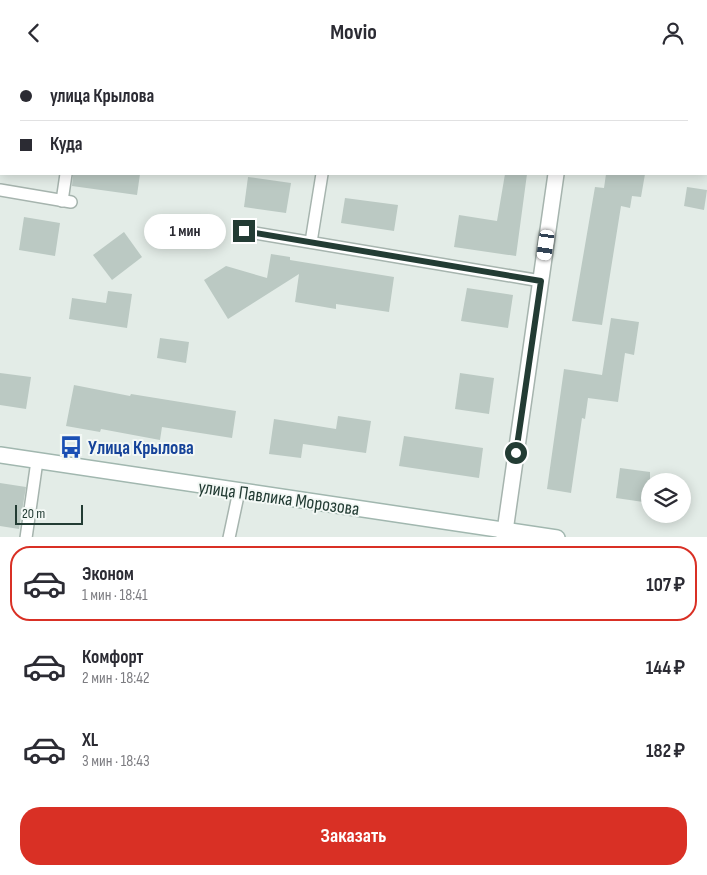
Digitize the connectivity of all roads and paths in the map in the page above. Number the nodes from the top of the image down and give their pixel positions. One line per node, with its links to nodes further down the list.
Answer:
1 (66, 175): 4 (lane)
2 (322, 175): 6 (lane)
3 (556, 175): 7 (street)
4 (0, 190)
5 (244, 231): 6 (lane)
6 (311, 242): 7 (lane)
7 (541, 281): 11 (street)
8 (0, 455): 9 (street, улица Павлика Морозова)
9 (37, 461): 10 (street, улица Павлика Морозова); 12 (lane)
10 (239, 491): 11 (street, улица Павлика Морозова); 13 (lane)
11 (505, 534): 14 (street, улица Павлика Морозова)
12 (26, 537)
13 (229, 537)
14 (558, 537)

